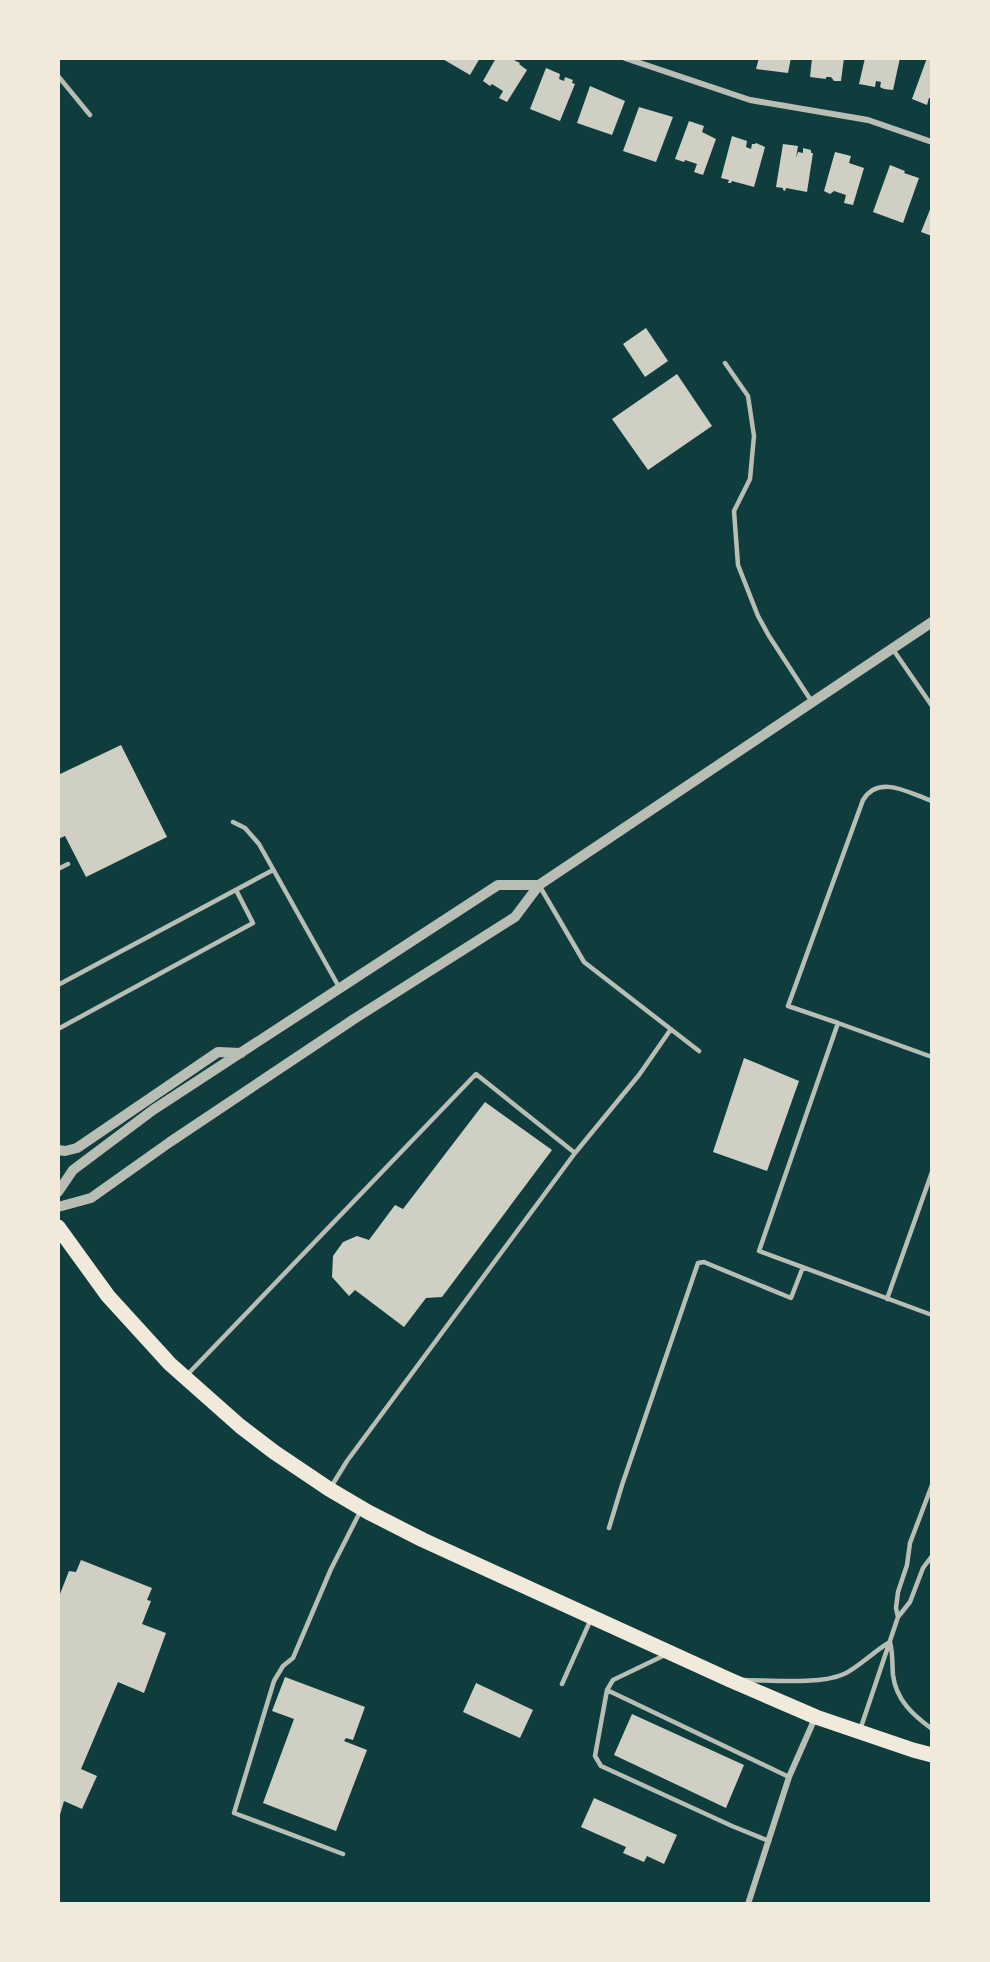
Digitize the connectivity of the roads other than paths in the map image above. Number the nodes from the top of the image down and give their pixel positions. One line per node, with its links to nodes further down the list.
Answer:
1 (625, 58): 4 (street)
2 (58, 76): 3 (lane)
3 (90, 115)
4 (932, 142)
5 (724, 363): 8 (lane)
6 (932, 622): 7 (street)
7 (892, 648): 8 (street); 9 (lane)
8 (812, 702): 15 (street)
9 (932, 706)
10 (932, 801): 19 (lane)
11 (233, 822): 14 (lane)
12 (68, 864): 13 (lane)
13 (58, 869)
14 (273, 870): 16 (lane); 18 (lane)
15 (539, 885): 18 (street); 21 (lane); 29 (street)
16 (236, 890): 17 (lane); 20 (lane)
17 (58, 985)
18 (340, 988): 23 (street)
19 (838, 1023): 24 (lane); 31 (lane)
20 (58, 1029)
21 (671, 1029): 22 (lane); 26 (lane)
22 (699, 1051)
23 (241, 1053): 25 (street); 28 (street)
24 (932, 1057)
25 (58, 1150)
26 (574, 1153): 34 (lane); 36 (lane)
27 (932, 1172): 32 (lane)
28 (58, 1192)
29 (58, 1207)
30 (58, 1227): 34 (highway)
31 (803, 1268): 32 (lane); 38 (lane)
32 (887, 1299): 33 (lane)
33 (932, 1315)
34 (185, 1377): 36 (highway)
35 (932, 1485): 41 (lane)
36 (329, 1489): 37 (highway)
37 (362, 1508): 40 (highway); 53 (lane)
38 (609, 1528)
39 (932, 1556): 41 (lane)
40 (592, 1616): 43 (highway); 45 (lane)
41 (898, 1617): 42 (lane)
42 (890, 1642): 44 (lane); 48 (lane); 49 (lane)
43 (671, 1653): 44 (highway); 46 (lane)
44 (730, 1680): 47 (highway)
45 (562, 1684)
46 (607, 1690): 51 (lane); 52 (lane)
47 (816, 1717): 49 (highway); 51 (street)
48 (932, 1729)
49 (859, 1732): 50 (highway)
50 (932, 1755)
51 (789, 1777): 52 (street)
52 (770, 1841): 54 (street)
53 (343, 1854)
54 (748, 1904)

